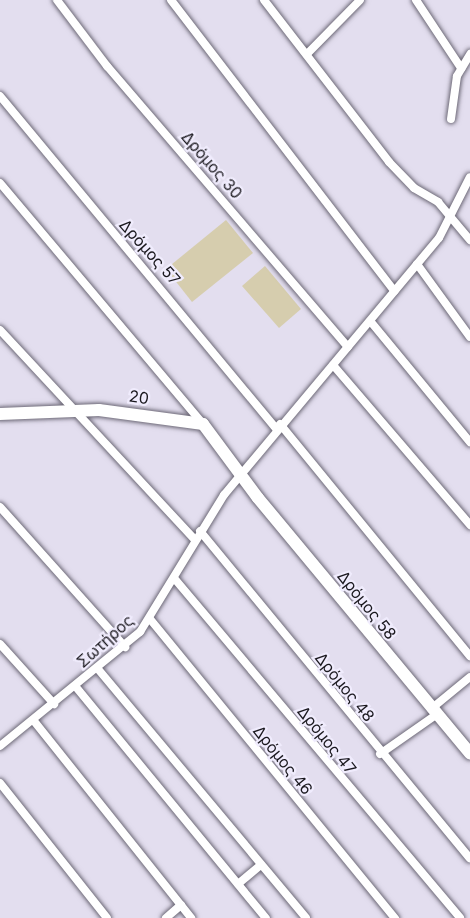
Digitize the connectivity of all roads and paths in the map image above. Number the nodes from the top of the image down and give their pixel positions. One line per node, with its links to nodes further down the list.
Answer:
1 (57, 0): 20 (street, Δρόμος 30)
2 (171, 0): 16 (street)
3 (264, 0): 6 (street)
4 (416, 0): 8 (street)
5 (362, 1): 6 (street)
6 (308, 53): 13 (street)
7 (470, 54): 8 (street)
8 (461, 68): 10 (street)
9 (0, 96): 25 (street, Δρόμος 57)
10 (451, 119)
11 (470, 177): 13 (street)
12 (0, 183): 24 (street)
13 (451, 217): 14 (street); 15 (street, Σωτήρος)
14 (470, 240)
15 (417, 264): 16 (street, Σωτήρος); 19 (street)
16 (394, 291): 17 (street, Σωτήρος)
17 (371, 322): 20 (street, Σωτήρος); 26 (street)
18 (0, 330): 22 (street, Δρόμος 48)
19 (470, 337)
20 (348, 347): 21 (street, Σωτήρος)
21 (333, 365): 25 (street, Σωτήρος); 29 (street)
22 (69, 409): 23 (street, 20); 24 (street, 20); 30 (street, Δρόμος 48)
23 (0, 414)
24 (203, 424): 27 (street, Δρόμος 58)
25 (278, 426): 27 (street, Σωτήρος); 35 (street, Δρόμος 57)
26 (470, 442)
27 (243, 475): 30 (street, Σωτήρος); 40 (street, Δρόμος 58)
28 (0, 507): 34 (street)
29 (470, 525)
30 (198, 536): 31 (street, Σωτήρος); 44 (street, Δρόμος 48)
31 (174, 578): 32 (street, Σωτήρος); 56 (street, Δρόμος 47)
32 (150, 619): 34 (street, Σωτήρος); 55 (street, Δρόμος 46)
33 (0, 644): 39 (street)
34 (125, 647): 36 (street, Σωτήρος)
35 (470, 656)
36 (98, 669): 38 (street, Σωτήρος); 47 (street)
37 (470, 677): 40 (street)
38 (76, 687): 39 (street, Σωτήρος); 48 (street)
39 (54, 704): 41 (street, Σωτήρος)
40 (434, 712): 43 (street, Δρόμος 58); 44 (street)
41 (34, 721): 42 (street, Σωτήρος); 49 (street)
42 (0, 746)
43 (470, 753)
44 (380, 754): 46 (street, Δρόμος 48)
45 (0, 783): 50 (street)
46 (470, 858)
47 (261, 865): 48 (street); 54 (street)
48 (238, 884): 53 (street)
49 (181, 905): 51 (street); 52 (street)
50 (107, 918)
51 (166, 918)
52 (191, 918)
53 (266, 918)
54 (306, 918)
55 (395, 918)
56 (460, 918)

